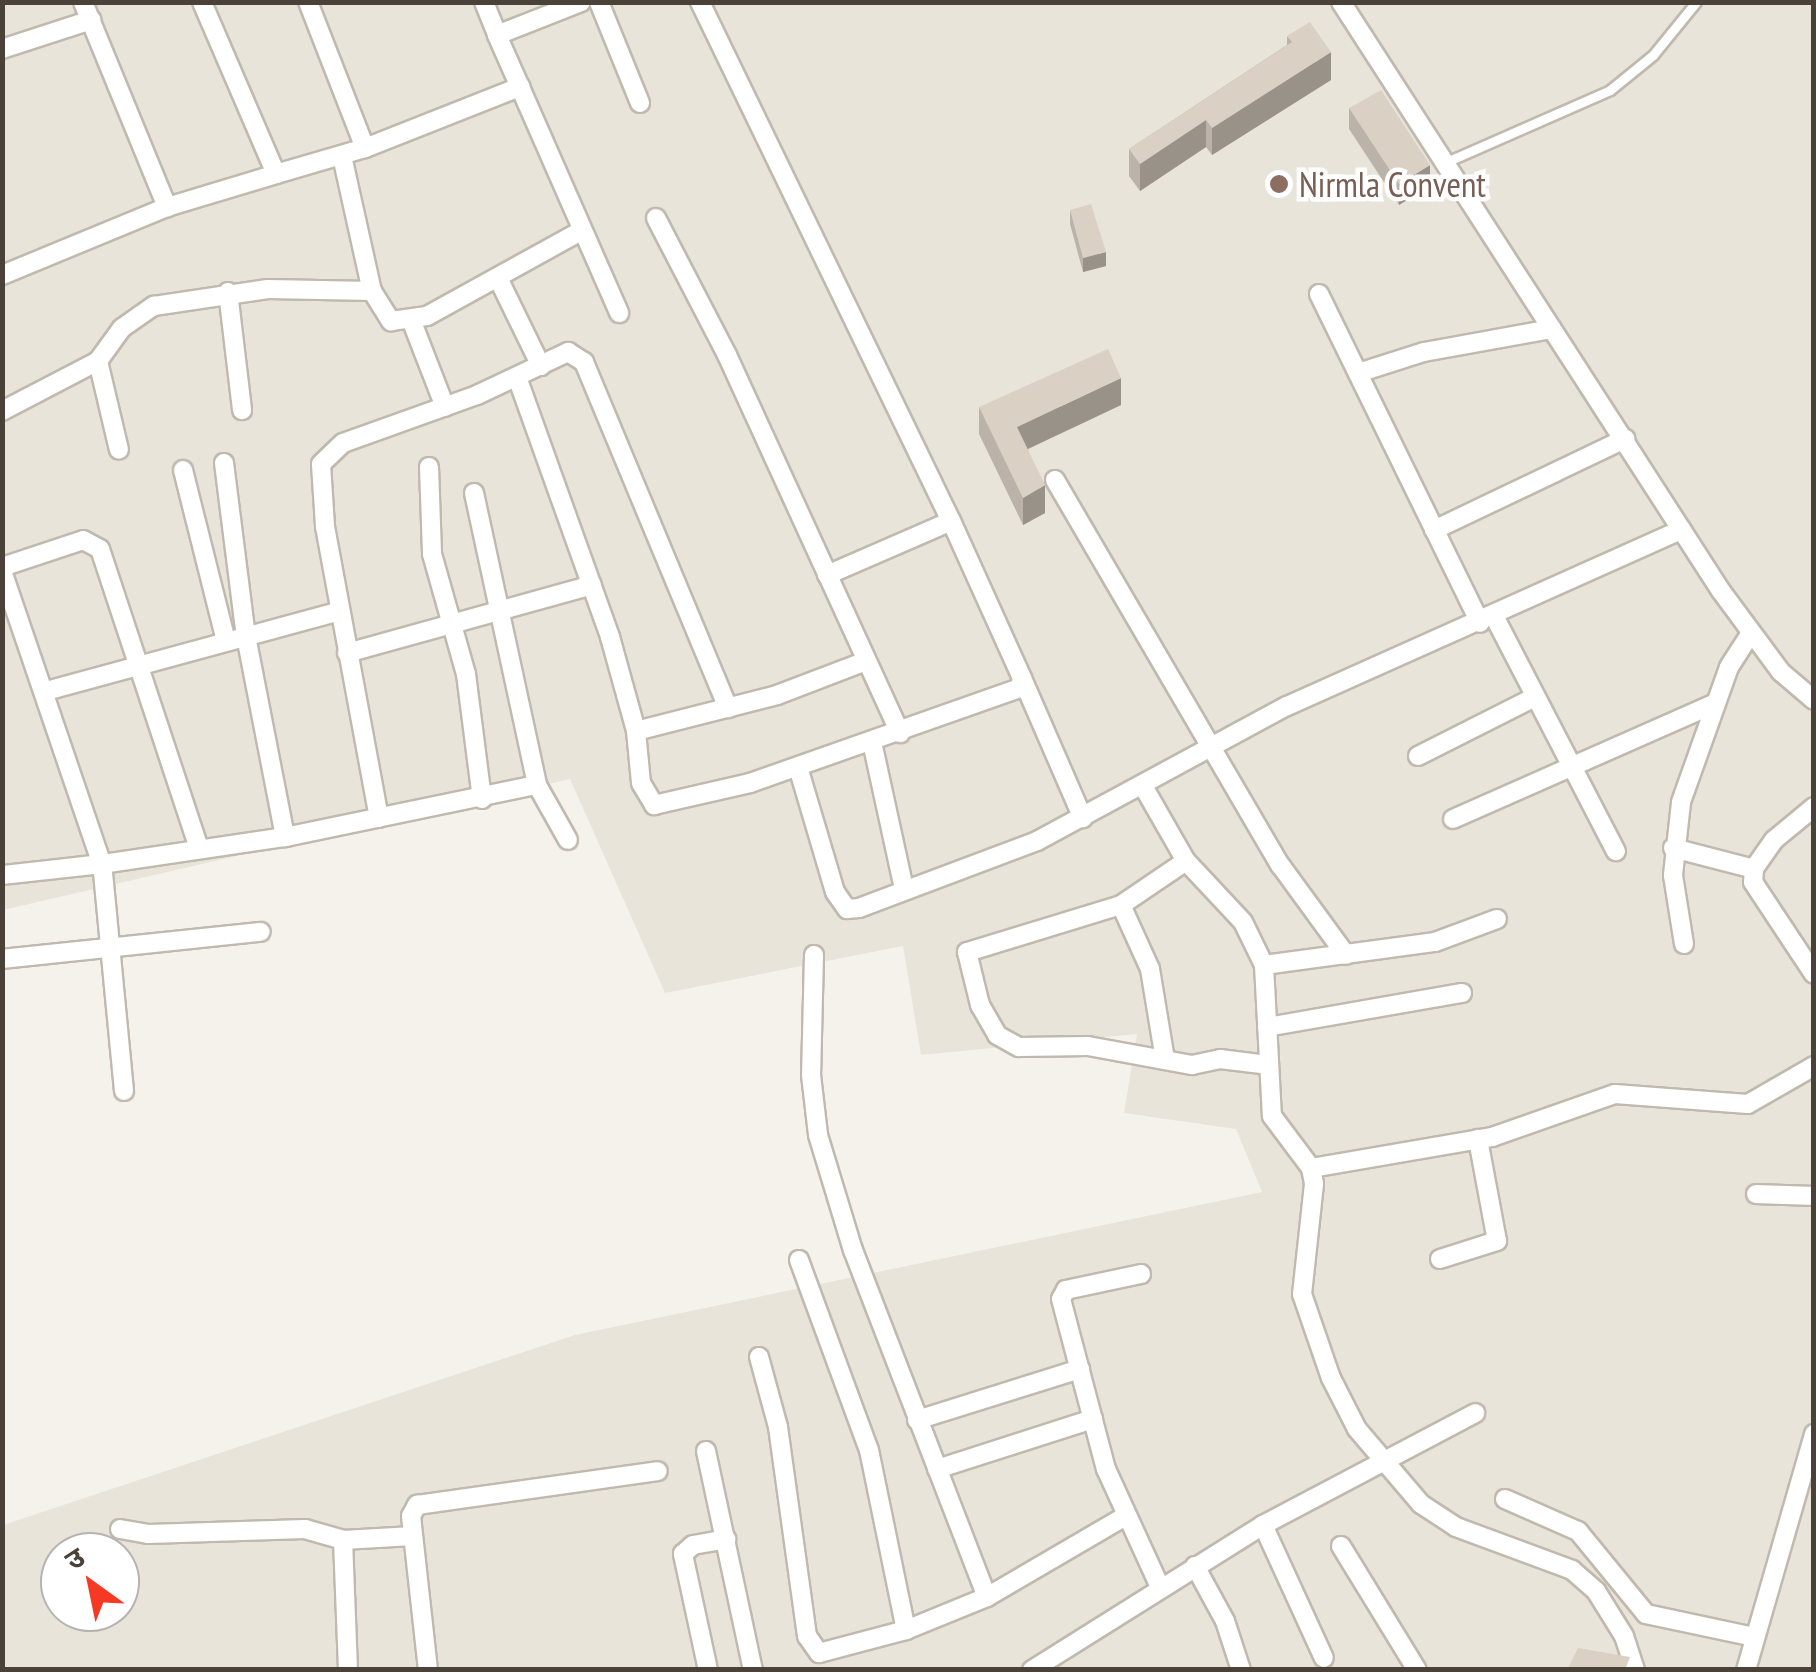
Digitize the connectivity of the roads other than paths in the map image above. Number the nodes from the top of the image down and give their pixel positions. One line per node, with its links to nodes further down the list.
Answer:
1 (202, 2): 17 (street)
2 (308, 2): 14 (street)
3 (484, 2): 10 (street)
4 (581, 2): 10 (street)
5 (599, 2): 13 (street)
6 (700, 2): 43 (street)
7 (1341, 2): 16 (street)
8 (1696, 2): 16 (lane)
9 (87, 11): 11 (street); 18 (street)
10 (498, 35): 12 (street)
11 (2, 48)
12 (520, 88): 14 (street); 20 (street)
13 (640, 103)
14 (365, 148): 15 (street)
15 (342, 156): 17 (street); 23 (street)
16 (1444, 163): 28 (street)
17 (276, 174): 18 (street)
18 (167, 206): 21 (street)
19 (656, 218): 47 (street)
20 (582, 231): 22 (street); 26 (street)
21 (2, 275)
22 (498, 278): 27 (street); 30 (street)
23 (372, 290): 24 (street); 27 (street)
24 (228, 292): 29 (street); 34 (street)
25 (1319, 294): 31 (street)
26 (619, 313)
27 (412, 322): 33 (street)
28 (1552, 329): 31 (street); 36 (street)
29 (98, 361): 35 (street); 37 (street)
30 (540, 366): 32 (street); 64 (street)
31 (1358, 373): 44 (street)
32 (516, 377): 33 (street); 48 (street)
33 (444, 407): 49 (street)
34 (242, 410)
35 (2, 411)
36 (1625, 439): 44 (street); 45 (street)
37 (118, 450)
38 (224, 463): 54 (street)
39 (429, 467): 52 (street)
40 (183, 470): 55 (street)
41 (1055, 480): 68 (street)
42 (474, 493): 50 (street)
43 (951, 521): 47 (street); 59 (street)
44 (1434, 530): 51 (street)
45 (1681, 530): 51 (street); 53 (street)
46 (2, 569): 58 (street); 60 (street)
47 (827, 575): 57 (street)
48 (592, 585): 50 (street); 65 (street)
49 (340, 611): 54 (street); 56 (street)
50 (502, 612): 52 (street); 72 (street)
51 (1487, 620): 61 (street); 68 (street)
52 (454, 626): 56 (street); 74 (street)
53 (1751, 633): 62 (street); 63 (street)
54 (246, 636): 55 (street); 79 (street)
55 (226, 642): 58 (street)
56 (347, 653): 76 (street)
57 (866, 661): 64 (street); 66 (street)
58 (136, 664): 60 (street); 81 (street)
59 (1022, 678): 66 (street); 77 (street)
60 (46, 692): 85 (street)
61 (1535, 697): 69 (street); 70 (street)
62 (1814, 700)
63 (1714, 704): 70 (street); 82 (street)
64 (728, 708): 65 (street)
65 (636, 731): 71 (street)
66 (900, 732): 67 (street)
67 (872, 742): 71 (street); 88 (street)
68 (1211, 746): 73 (street); 95 (street)
69 (1418, 756)
70 (1570, 764): 78 (street); 83 (street)
71 (798, 767): 88 (street)
72 (536, 785): 74 (street); 80 (street)
73 (1144, 786): 77 (street); 84 (street)
74 (482, 799): 76 (street)
75 (1814, 806): 86 (street)
76 (378, 818): 79 (street)
77 (1083, 818): 88 (street)
78 (1453, 818)
79 (285, 837): 81 (street)
80 (568, 840)
81 (199, 848): 85 (street)
82 (1673, 848): 86 (street); 92 (street)
83 (1616, 851)
84 (1186, 861): 89 (street); 97 (street)
85 (102, 864): 87 (street); 93 (street)
86 (1754, 869): 98 (street)
87 (2, 875)
88 (904, 889)
89 (1120, 906): 101 (street); 101 (street)
90 (1497, 919): 95 (street)
91 (261, 932): 93 (street)
92 (1684, 944)
93 (113, 949): 96 (street); 104 (street)
94 (814, 955): 116 (street)
95 (1346, 955): 97 (street)
96 (2, 959)
97 (1264, 965): 100 (street)
98 (1814, 974)
99 (1462, 993): 100 (street)
100 (1267, 1026): 102 (street)
101 (1166, 1060): 102 (street)
102 (1268, 1065): 106 (street)
103 (1814, 1066): 105 (street)
104 (124, 1090)
105 (1478, 1140): 106 (street); 109 (street)
106 (1311, 1168): 119 (street)
107 (1756, 1194): 108 (street)
108 (1814, 1196)
109 (1440, 1259)
110 (799, 1260): 133 (street)
111 (1141, 1274): 113 (street)
112 (760, 1357): 133 (street)
113 (1080, 1369): 115 (street); 116 (street)
114 (1474, 1413): 119 (street)
115 (1093, 1419): 120 (street); 123 (street)
116 (917, 1420): 120 (street)
117 (1814, 1434): 134 (street)
118 (706, 1451): 128 (street)
119 (1382, 1466): 124 (street); 144 (street)
120 (937, 1469): 132 (street)
121 (658, 1471): 126 (street)
122 (1505, 1499): 134 (street)
123 (1124, 1517): 131 (street); 132 (street)
124 (1264, 1525): 130 (street); 135 (street)
125 (120, 1529): 127 (street)
126 (413, 1536): 127 (street); 138 (street)
127 (343, 1540): 137 (street)
128 (726, 1540): 139 (street); 140 (street)
129 (1341, 1546): 143 (street)
130 (1195, 1566): 131 (street); 142 (street)
131 (1160, 1587): 136 (street)
132 (988, 1597): 133 (street)
133 (906, 1630)
134 (1754, 1637): 145 (street)
135 (1324, 1658)
136 (1056, 1664): 141 (street)
137 (348, 1670)
138 (428, 1670)
139 (708, 1670)
140 (753, 1670)
141 (1032, 1670)
142 (1240, 1670)
143 (1417, 1670)
144 (1635, 1670)
145 (1746, 1670)

